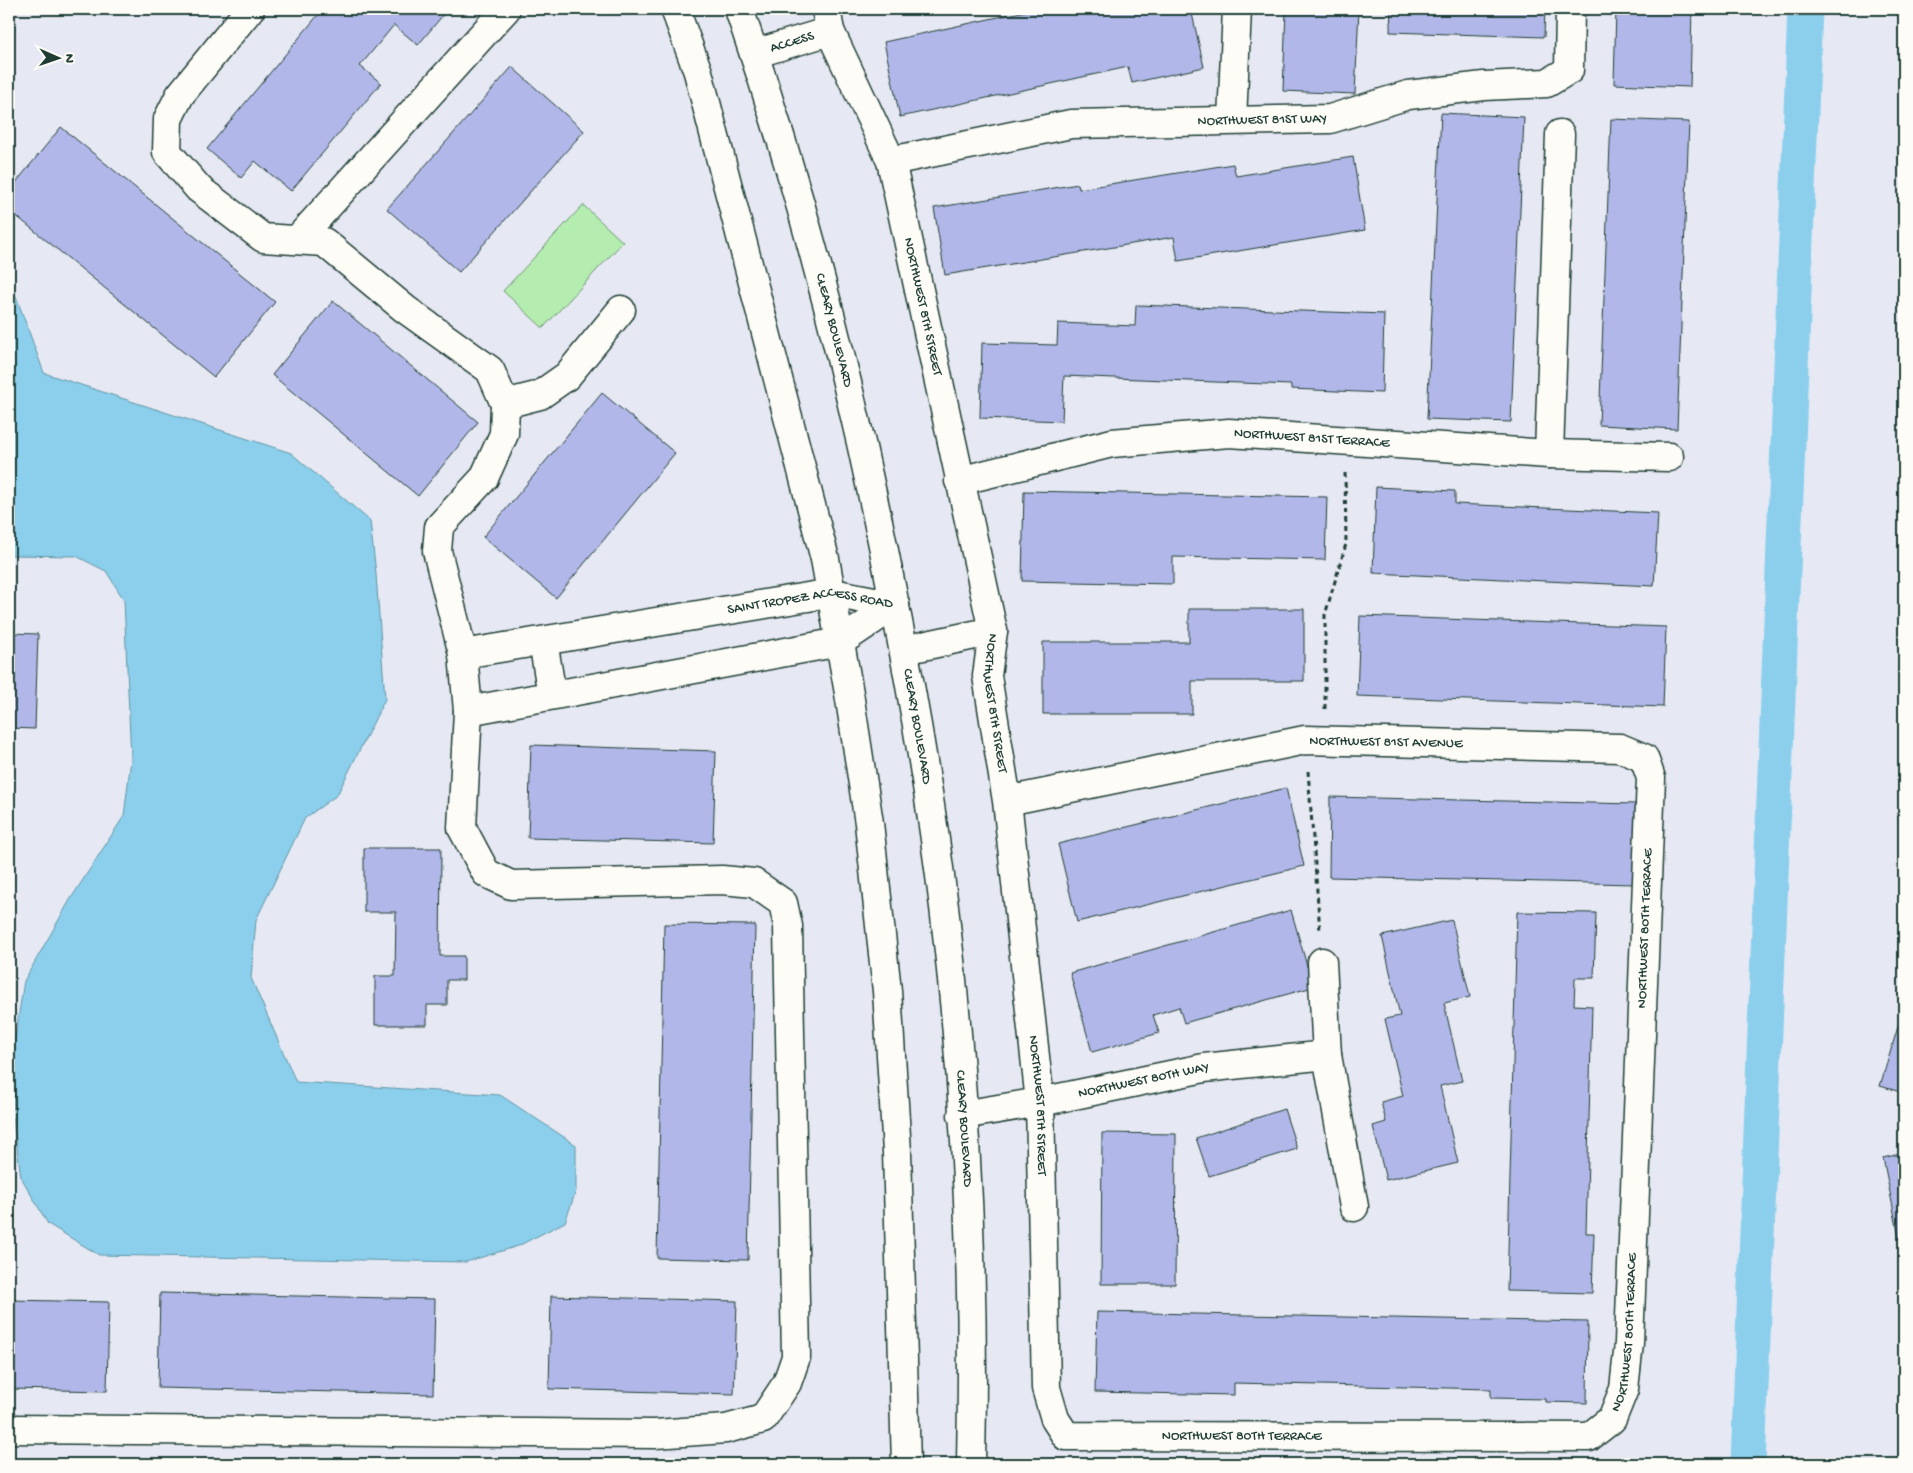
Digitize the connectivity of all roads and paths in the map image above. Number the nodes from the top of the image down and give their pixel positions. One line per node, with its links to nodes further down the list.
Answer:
1 (250, 9): 12 (street)
2 (506, 9): 12 (street)
3 (675, 9): 19 (street)
4 (739, 9): 8 (street, CLEARY BOULEVARD)
5 (1237, 9): 9 (street)
6 (1570, 9): 9 (street, NORTHWEST 81ST WAY)
7 (828, 20): 8 (street, ACCESS); 11 (street, NORTHWEST 8TH STREET)
8 (754, 54): 20 (street, CLEARY BOULEVARD)
9 (1232, 120): 11 (street, NORTHWEST 81ST WAY)
10 (1560, 134): 16 (street)
11 (892, 160): 18 (street, NORTHWEST 8TH STREET)
12 (298, 239): 14 (street)
13 (621, 310): 14 (street)
14 (505, 404): 25 (street)
15 (1345, 440): 16 (street, NORTHWEST 81ST TERRACE); 18 (street, NORTHWEST 81ST TERRACE); 28 (path)
16 (1549, 454): 17 (street, NORTHWEST 81ST TERRACE)
17 (1669, 457)
18 (960, 481): 21 (street, NORTHWEST 8TH STREET)
19 (832, 593): 20 (street, SAINT TROPEZ ACCESS ROAD); 22 (street, SAINT TROPEZ ACCESS ROAD); 23 (street)
20 (895, 605): 23 (street, SAINT TROPEZ ACCESS ROAD); 24 (street, CLEARY BOULEVARD)
21 (993, 630): 24 (street); 30 (street, NORTHWEST 8TH STREET)
22 (543, 641): 25 (street, SAINT TROPEZ ACCESS ROAD); 26 (street)
23 (840, 642): 26 (street, SAINT TROPEZ ACCESS ROAD); 38 (street)
24 (904, 650): 34 (street, CLEARY BOULEVARD)
25 (464, 654): 27 (street)
26 (552, 696): 27 (street, SAINT TROPEZ ACCESS ROAD)
27 (468, 711): 37 (street)
28 (1315, 740): 29 (street, NORTHWEST 81ST AVENUE); 30 (street, NORTHWEST 81ST AVENUE); 31 (path)
29 (1620, 748): 36 (street, NORTHWEST 80TH TERRACE)
30 (1007, 801): 33 (street, NORTHWEST 8TH STREET)
31 (1322, 962): 32 (street)
32 (1327, 1055): 33 (street, NORTHWEST 80TH WAY); 35 (street)
33 (1040, 1102): 34 (street, NORTHWEST 80TH WAY); 36 (street, NORTHWEST 8TH STREET)
34 (962, 1115): 39 (street, CLEARY BOULEVARD)
35 (1354, 1207)
36 (1055, 1419)
37 (9, 1429)
38 (906, 1464)
39 (971, 1464)

